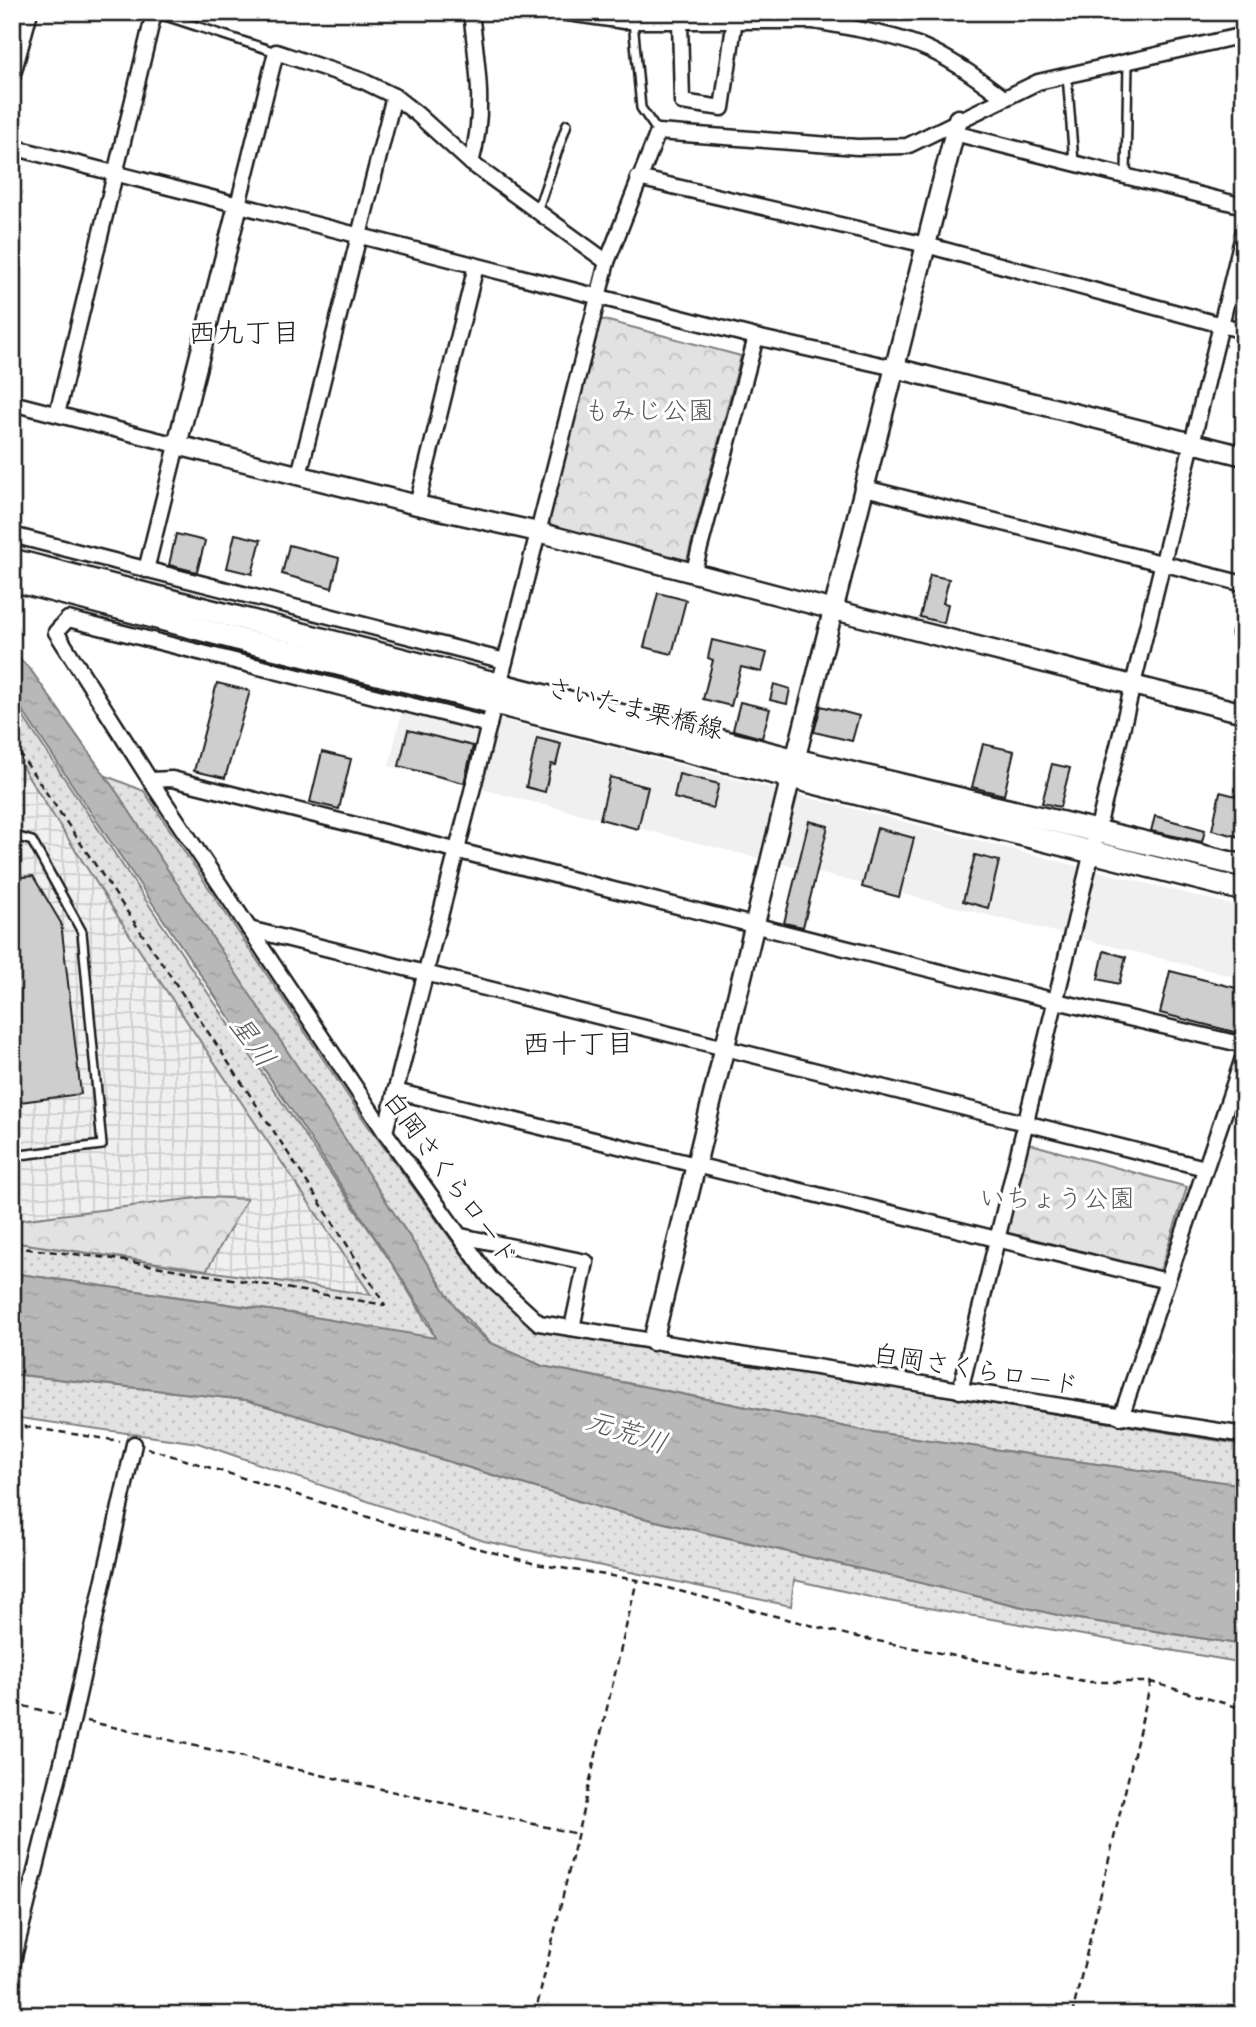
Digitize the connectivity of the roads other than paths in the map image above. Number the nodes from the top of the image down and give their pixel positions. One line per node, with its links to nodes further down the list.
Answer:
1 (30, 12): 13 (street)
2 (471, 12): 20 (street)
3 (561, 12): 8 (street)
4 (154, 13): 10 (lane); 22 (street)
5 (736, 16): 6 (street); 7 (street); 7 (street)
6 (815, 17): 15 (street)
7 (680, 20): 8 (street)
8 (633, 21): 18 (lane)
9 (1244, 35): 11 (street)
10 (275, 52): 14 (street); 25 (street)
11 (1128, 62): 12 (street); 23 (lane)
12 (1067, 75): 15 (street); 21 (lane)
13 (12, 78)
14 (394, 96): 20 (street); 29 (street)
15 (1004, 98): 17 (street)
16 (567, 124): 27 (lane)
17 (956, 126): 18 (street); 21 (street); 30 (street)
18 (658, 132): 24 (street)
19 (12, 147): 22 (street)
20 (471, 163): 27 (street)
21 (1074, 163): 23 (street)
22 (117, 174): 25 (street); 39 (street)
23 (1126, 176): 26 (street)
24 (638, 178): 30 (street); 31 (street)
25 (238, 205): 29 (street); 41 (street)
26 (1244, 206)
27 (537, 211): 31 (street)
28 (1244, 231): 34 (street)
29 (359, 234): 32 (street); 43 (street)
30 (926, 245): 34 (street); 37 (street)
31 (607, 262): 33 (street)
32 (476, 266): 33 (street); 45 (street)
33 (599, 296): 36 (street); 46 (street)
34 (1221, 326): 35 (street); 40 (street)
35 (1244, 331)
36 (756, 337): 37 (street); 51 (street)
37 (895, 368): 40 (street); 44 (street)
38 (12, 403): 39 (street)
39 (57, 414): 41 (street)
40 (1192, 443): 42 (street); 49 (street)
41 (177, 445): 43 (street); 50 (street)
42 (1244, 456)
43 (299, 475): 45 (street)
44 (865, 488): 49 (street); 54 (street)
45 (416, 505): 46 (street)
46 (538, 532): 51 (street); 57 (street)
47 (12, 535): 50 (street)
48 (12, 560): 59 (main road, さいたま栗橋線)
49 (1163, 563): 53 (street); 58 (street)
50 (146, 570): 57 (street)
51 (693, 573): 54 (street)
52 (12, 580): 59 (main road, さいたま栗橋線)
53 (1244, 584)
54 (834, 610): 58 (street); 62 (street)
55 (1244, 620): 56 (street)
56 (1244, 634)
57 (505, 661): 59 (street)
58 (1133, 686): 60 (street); 65 (street)
59 (497, 692): 61 (street); 62 (main road, さいたま栗橋線)
60 (1244, 713)
61 (489, 725): 63 (street, 白岡さくらロード); 66 (street)
62 (794, 768): 65 (main road, さいたま栗橋線); 69 (street)
63 (150, 780): 66 (street); 70 (street, 白岡さくらロード)
64 (12, 835): 79 (lane)
65 (1095, 841): 67 (main road, さいたま栗橋線); 68 (main road, さいたま栗橋線); 72 (street)
66 (457, 850): 69 (street); 71 (street)
67 (1244, 866)
68 (1244, 890)
69 (757, 924): 72 (street); 74 (street)
70 (249, 929): 71 (street); 78 (street, 白岡さくらロード)
71 (425, 973): 74 (street); 76 (street)
72 (1056, 1001): 73 (street); 77 (street)
73 (1244, 1045)
74 (725, 1048): 77 (street); 80 (street)
75 (1244, 1055): 81 (street)
76 (395, 1091): 78 (street); 80 (street)
77 (1026, 1124): 81 (street); 83 (street)
78 (385, 1132): 82 (street, 白岡さくらロード)
79 (12, 1156)
80 (696, 1165): 83 (street); 86 (street)
81 (1205, 1168): 84 (street)
82 (461, 1236): 85 (street, 白岡さくらロード); 85 (street)
83 (997, 1239): 84 (street); 87 (street)
84 (1167, 1281): 88 (street)
85 (572, 1328): 86 (street, 白岡さくらロード)
86 (653, 1341): 87 (street, 白岡さくらロード)
87 (960, 1391): 88 (street, 白岡さくらロード)
88 (1121, 1417): 89 (street, 白岡さくらロード)
89 (1244, 1436)
90 (134, 1444): 91 (street)
91 (12, 1965)

